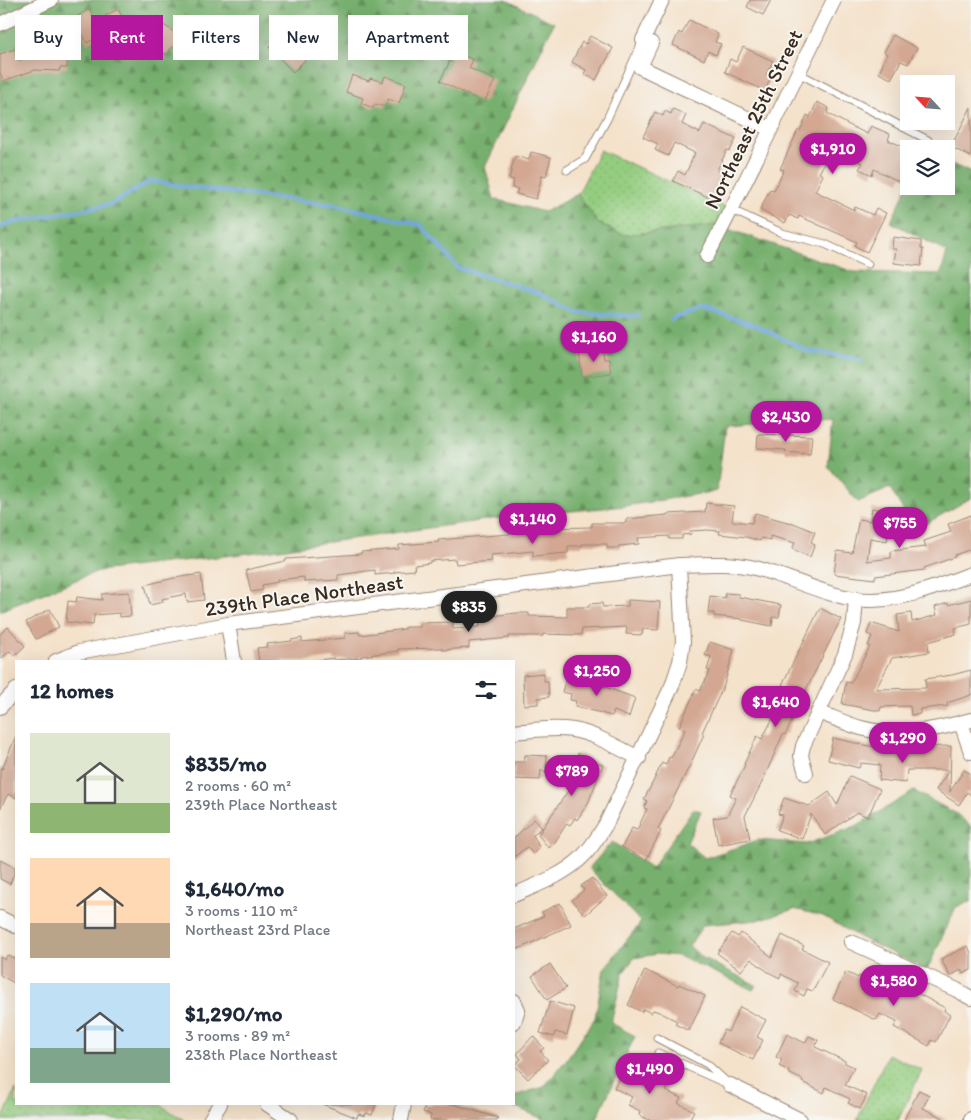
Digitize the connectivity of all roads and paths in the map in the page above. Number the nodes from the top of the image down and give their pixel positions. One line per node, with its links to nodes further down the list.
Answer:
1 (50, 0): 4 (street)
2 (662, 0): 5 (street)
3 (834, 0): 6 (street, Northeast 25th Street)
4 (0, 24)
5 (643, 40): 7 (street); 9 (lane)
6 (798, 73): 7 (street, Northeast 25th Street); 8 (lane)
7 (770, 129): 10 (street, Northeast 25th Street)
8 (928, 140)
9 (566, 170)
10 (732, 210): 11 (street, Northeast 25th Street); 12 (lane)
11 (707, 256)
12 (868, 264)
13 (679, 565): 15 (street, 239th Place Northeast); 16 (street, 239th Place Northeast); 25 (street)
14 (971, 574): 15 (street, 239th Place Northeast)
15 (856, 598): 21 (street)
16 (228, 624): 17 (street, 239th Place Northeast); 18 (street)
17 (59, 660)
18 (234, 660)
19 (15, 691): 20 (street)
20 (2, 705)
21 (818, 712): 22 (street); 26 (street)
22 (966, 722): 24 (street)
23 (515, 732): 25 (street)
24 (971, 752)
25 (639, 758): 27 (street)
26 (806, 773)
27 (515, 895)
28 (0, 918): 29 (street)
29 (15, 926)
30 (851, 942): 31 (street)
31 (971, 998)
32 (515, 1003): 33 (street)
33 (515, 1019)
34 (657, 1038): 36 (lane)
35 (658, 1053): 36 (lane)
36 (730, 1085): 43 (street)
37 (219, 1105): 40 (street)
38 (269, 1105): 41 (street)
39 (404, 1105): 42 (street)
40 (210, 1120)
41 (292, 1120)
42 (401, 1120)
43 (800, 1120)

